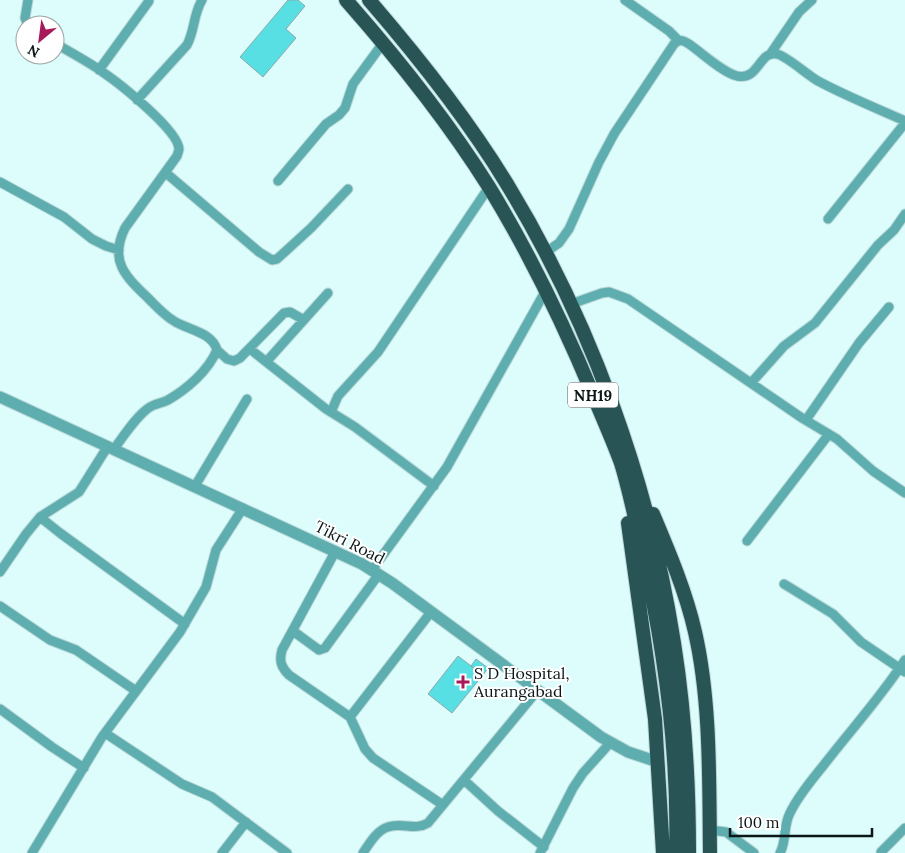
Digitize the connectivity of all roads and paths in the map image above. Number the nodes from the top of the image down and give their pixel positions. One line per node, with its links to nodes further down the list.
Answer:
1 (28, 0): 8 (street)
2 (202, 0): 14 (street)
3 (346, 0): 10 (highway, NH19)
4 (369, 0): 24 (highway, NH19)
5 (625, 0): 9 (street)
6 (812, 0): 12 (street)
7 (149, 1): 13 (street)
8 (26, 15)
9 (678, 40): 12 (street); 24 (street)
10 (383, 43): 17 (street); 19 (highway, NH19)
11 (65, 49): 13 (street)
12 (771, 53): 15 (street)
13 (99, 70): 14 (street)
14 (137, 100): 16 (street)
15 (905, 122): 22 (street)
16 (166, 173): 20 (street); 23 (street)
17 (278, 181)
18 (0, 182): 23 (street)
19 (489, 187): 25 (highway, NH19); 36 (street)
20 (348, 189)
21 (905, 214): 33 (street)
22 (828, 219)
23 (119, 250): 31 (street)
24 (546, 252): 27 (highway, NH19)
25 (546, 290): 40 (highway, NH19); 42 (street)
26 (328, 293): 29 (street)
27 (571, 304): 33 (street); 40 (highway, NH19)
28 (889, 307): 37 (street)
29 (304, 320): 30 (street); 32 (street)
30 (250, 349): 31 (street); 32 (street)
31 (217, 350): 39 (street)
32 (267, 362): 36 (street)
33 (752, 383): 37 (street)
34 (0, 397): 39 (street, Tikri Road)
35 (247, 399): 41 (street)
36 (331, 412): 42 (street)
37 (806, 420): 38 (street)
38 (829, 434): 43 (street); 46 (street)
39 (111, 448): 41 (street, Tikri Road); 45 (street)
40 (625, 460): 62 (highway); 68 (highway); 76 (highway, NH19); 77 (highway, NH19)
41 (195, 486): 44 (street, Tikri Road)
42 (434, 486): 49 (street)
43 (905, 493)
44 (244, 508): 47 (street, Tikri Road); 53 (street)
45 (40, 517): 48 (street); 53 (street)
46 (747, 541)
47 (335, 552): 49 (street, Tikri Road); 54 (street)
48 (0, 572)
49 (375, 572): 52 (street, Tikri Road); 54 (street)
50 (784, 584): 55 (street)
51 (0, 606): 56 (street)
52 (431, 612): 57 (street, Tikri Road); 59 (street)
53 (185, 624): 56 (street)
54 (293, 631): 59 (street)
55 (903, 667): 80 (street)
56 (136, 691): 60 (street)
57 (537, 691): 61 (street, Tikri Road); 64 (street)
58 (0, 709): 63 (street)
59 (350, 717): 65 (street)
60 (105, 733): 63 (street); 66 (street)
61 (610, 744): 62 (street, Tikri Road); 69 (street)
62 (658, 762): 75 (highway)
63 (84, 768): 71 (street)
64 (464, 780): 65 (street); 69 (street)
65 (443, 805): 74 (street)
66 (246, 822): 72 (street); 73 (street)
67 (905, 828): 70 (street)
68 (710, 830): 78 (highway); 79 (street)
69 (542, 850)
70 (881, 852)
71 (32, 853)
72 (222, 853)
73 (287, 853)
74 (363, 853)
75 (663, 853)
76 (676, 853)
77 (689, 853)
78 (710, 853)
79 (754, 853)
80 (780, 853)

